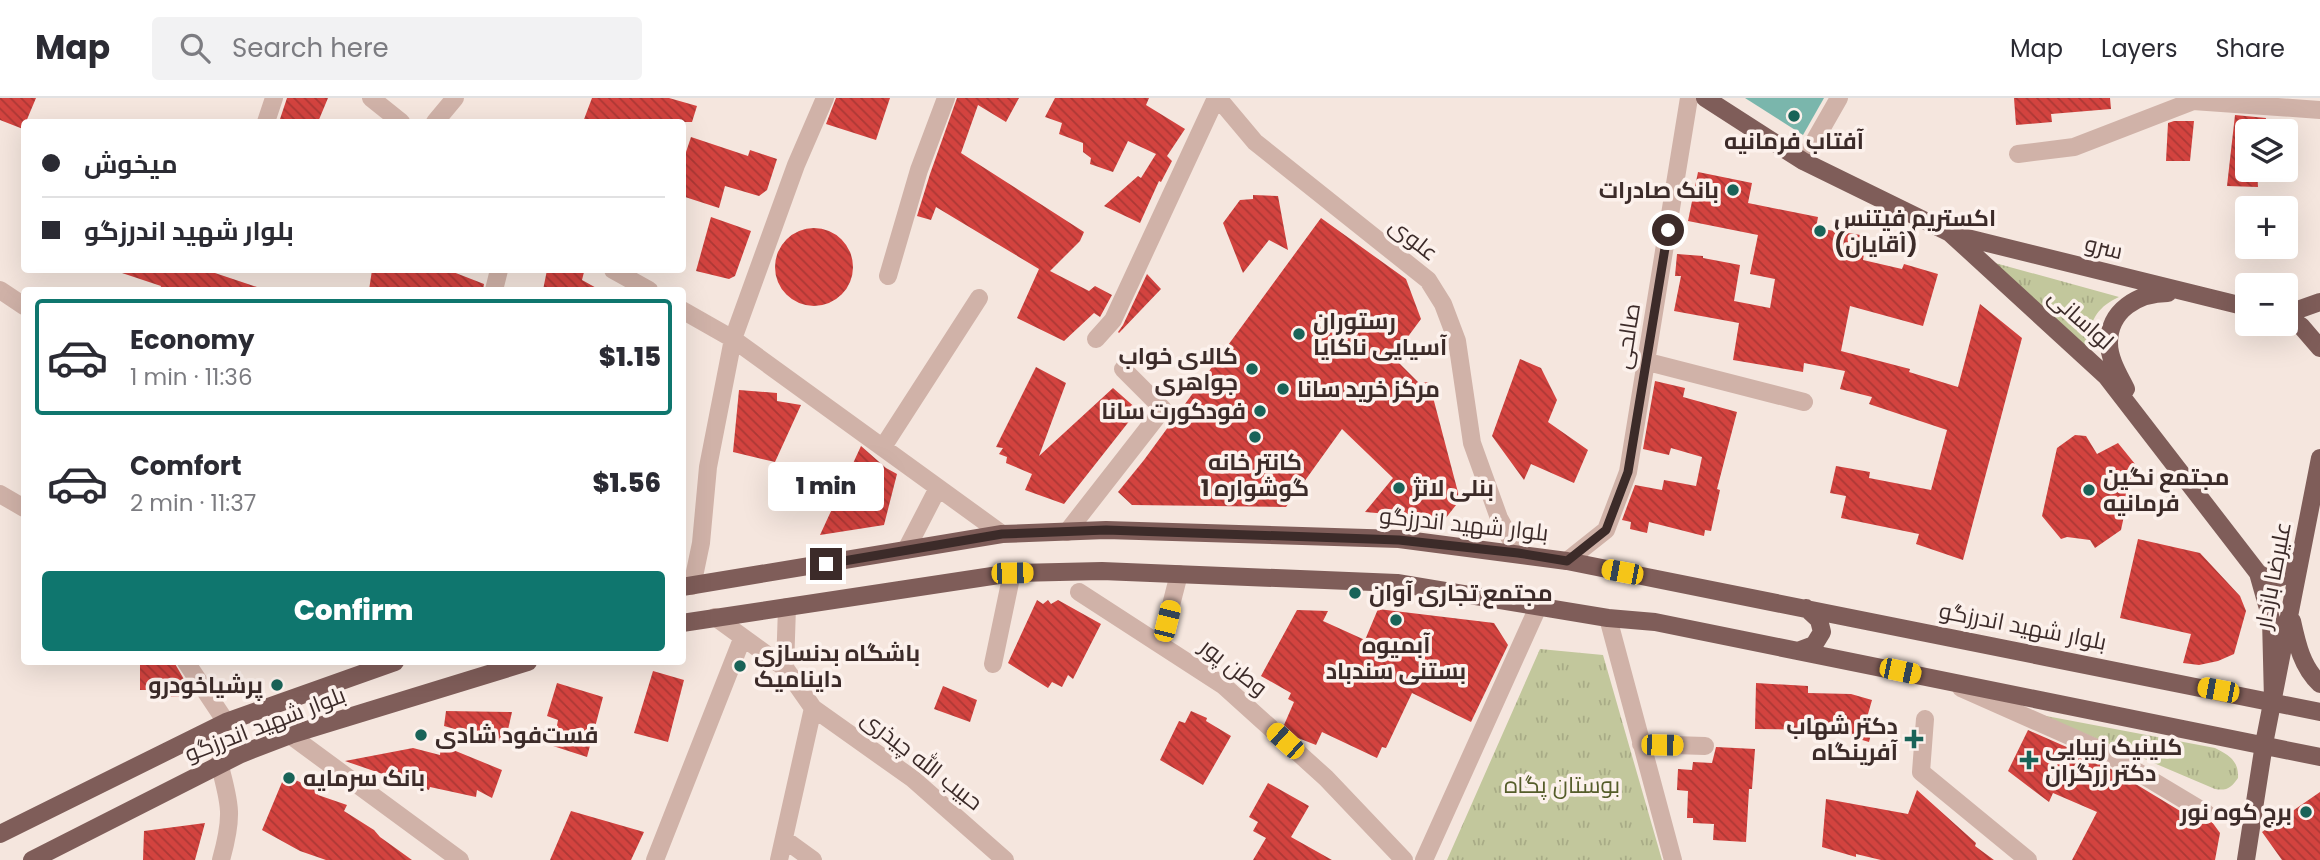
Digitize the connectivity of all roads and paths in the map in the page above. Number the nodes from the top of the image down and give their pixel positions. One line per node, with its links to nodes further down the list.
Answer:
1 (274, 98): 11 (street)
2 (371, 98): 12 (street)
3 (455, 98): 13 (street)
4 (825, 98): 29 (street)
5 (946, 98): 18 (street)
6 (1217, 98): 30 (street); 45 (street, علوی)
7 (1689, 98): 32 (street, صالحی)
8 (1705, 98): 15 (main road, لواسانی)
9 (1839, 98): 15 (street)
10 (2320, 110): 14 (street)
11 (267, 119)
12 (397, 119)
13 (438, 119)
14 (2018, 154)
15 (1803, 162): 16 (main road, لواسانی)
16 (1950, 233): 21 (main road, سرو); 37 (main road, لواسانی)
17 (618, 273): 19 (street)
18 (888, 276)
19 (644, 287)
20 (0, 290): 24 (street)
21 (2200, 297): 25 (main road, سرو); 37 (main road)
22 (979, 298): 35 (street)
23 (2320, 302): 26 (main road)
24 (21, 304)
25 (2235, 304)
26 (2298, 311)
27 (686, 312): 29 (street)
28 (2298, 324): 31 (main road)
29 (733, 339): 35 (street); 51 (street)
30 (1096, 339)
31 (2320, 348)
32 (1648, 362): 34 (street); 47 (street, صالحی)
33 (1123, 369): 42 (street)
34 (1804, 402)
35 (883, 447): 38 (street)
36 (2320, 458): 41 (main road, علیرضا بازدار)
37 (2171, 459): 49 (main road, لواسانی)
38 (938, 488): 43 (street); 44 (street)
39 (0, 494): 40 (street)
40 (21, 506)
41 (2314, 520): 46 (main road, علیرضا بازدار)
42 (1068, 531): 43 (main road, بلوار شهید اندرزگو); 45 (main road, بلوار شهید اندرزگو)
43 (1002, 534): 44 (main road, بلوار شهید اندرزگو)
44 (906, 550): 51 (main road, بلوار شهید اندرزگو)
45 (1518, 553): 47 (main road, بلوار شهید اندرزگو)
46 (2302, 554): 49 (main road); 56 (main road, علیرضا بازدار)
47 (1567, 561): 55 (main road, بلوار شهید اندرزگو)
48 (1012, 573): 50 (main road); 53 (main road); 63 (street)
49 (2258, 573): 70 (main road, لواسانی)
50 (1179, 574): 54 (main road); 61 (street)
51 (687, 587)
52 (1079, 592): 61 (street, وطن پور)
53 (787, 607): 57 (main road); 67 (street)
54 (1538, 607): 58 (main road); 92 (street)
55 (1806, 608): 62 (main road); 70 (main road, بلوار شهید اندرزگو)
56 (2290, 614): 69 (main road); 70 (main road, علیرضا بازدار)
57 (715, 617): 59 (main road); 60 (street, حبیب الله چیذری)
58 (1608, 618): 62 (main road); 76 (street)
59 (686, 622)
60 (742, 639): 67 (street, حبیب الله چیذری); 87 (street)
61 (1161, 644): 91 (street, وطن پور)
62 (1798, 651): 68 (main road)
63 (993, 664)
64 (188, 665): 74 (street)
65 (387, 665): 74 (main road, بلوار شهید اندرزگو)
66 (495, 665): 75 (main road, بلوار شهید اندرزگو)
67 (785, 668): 71 (street, حبیب الله چیذری)
68 (1949, 681): 77 (main road); 81 (street)
69 (2320, 684)
70 (2273, 700): 72 (main road, بلوار شهید اندرزگو); 77 (main road)
71 (813, 708): 83 (street); 90 (street, حبیب الله چیذری)
72 (2320, 712)
73 (1925, 719): 94 (street)
74 (226, 722): 82 (main road, بلوار شهید اندرزگو)
75 (290, 735): 80 (main road, بلوار شهید اندرزگو); 86 (street)
76 (1641, 744): 78 (street); 93 (street)
77 (2264, 744): 79 (main road); 95 (main road)
78 (1705, 746)
79 (2320, 757)
80 (219, 763): 84 (main road, بلوار شهید اندرزگو); 85 (street)
81 (2207, 813)
82 (0, 834)
83 (784, 839): 88 (street); 89 (street)
84 (32, 860)
85 (221, 860)
86 (460, 860)
87 (655, 860)
88 (779, 860)
89 (813, 860)
90 (1005, 860)
91 (1404, 860)
92 (1424, 860)
93 (1673, 860)
94 (2028, 860)
95 (2246, 860)

